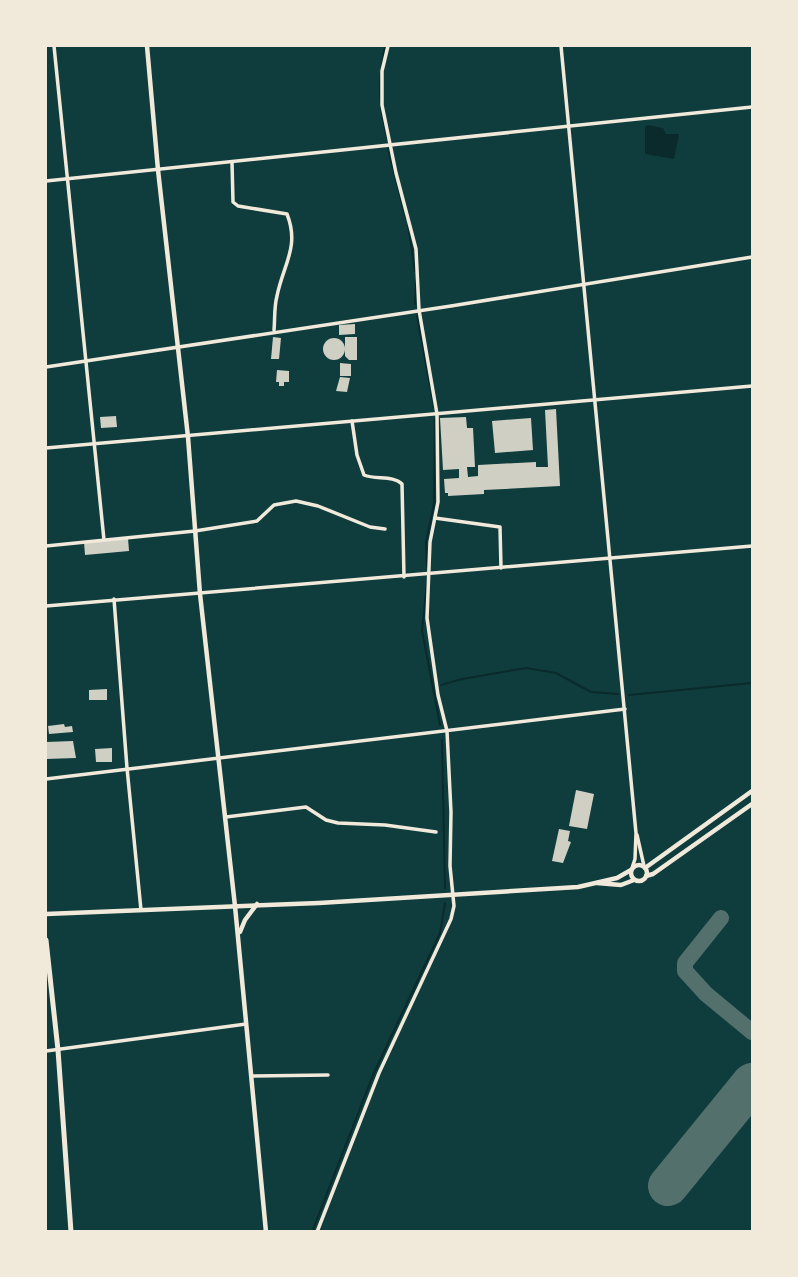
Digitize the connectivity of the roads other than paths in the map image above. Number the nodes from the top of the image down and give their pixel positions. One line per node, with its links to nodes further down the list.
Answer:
1 (54, 46): 10 (street)
2 (147, 46): 9 (street)
3 (388, 46): 7 (street)
4 (561, 46): 6 (street)
5 (752, 107): 6 (street)
6 (569, 125): 7 (street); 13 (street)
7 (390, 145): 8 (street); 14 (street)
8 (232, 162): 9 (street); 15 (street)
9 (158, 170): 10 (street); 16 (street)
10 (68, 179): 11 (street); 17 (street)
11 (46, 181)
12 (752, 257): 13 (street)
13 (583, 283): 14 (street); 20 (street)
14 (419, 310): 15 (street); 21 (street)
15 (274, 331): 16 (street)
16 (177, 346): 17 (street); 23 (street)
17 (85, 361): 18 (street); 24 (street)
18 (46, 367)
19 (752, 386): 20 (street)
20 (594, 400): 21 (street); 32 (street)
21 (437, 414): 22 (street); 26 (street)
22 (352, 421): 23 (street); 35 (street)
23 (188, 437): 24 (street); 28 (street)
24 (95, 444): 25 (street); 29 (street)
25 (46, 448)
26 (435, 518): 33 (street); 34 (street)
27 (385, 529): 28 (street)
28 (195, 531): 29 (street); 36 (street)
29 (104, 540): 30 (street)
30 (46, 546)
31 (752, 547): 32 (street)
32 (610, 560): 33 (street); 39 (street)
33 (501, 568): 34 (street)
34 (430, 575): 35 (street); 40 (street)
35 (404, 577): 36 (street)
36 (200, 594): 37 (street); 41 (street)
37 (114, 599): 38 (street); 42 (street)
38 (46, 606)
39 (625, 709): 40 (street); 48 (street)
40 (447, 731): 41 (street); 54 (street)
41 (219, 758): 42 (street); 46 (street)
42 (127, 768): 43 (street); 57 (street)
43 (46, 779)
44 (752, 791): 49 (street)
45 (752, 804): 51 (street)
46 (226, 817): 47 (street); 56 (street)
47 (436, 832)
48 (636, 833): 49 (street); 50 (street)
49 (645, 867): 50 (street); 51 (street)
50 (631, 869): 52 (street); 53 (street)
51 (646, 876): 52 (street)
52 (634, 880): 53 (street)
53 (596, 883): 54 (street)
54 (453, 895): 55 (street); 68 (street)
55 (257, 904): 56 (street); 59 (street)
56 (235, 906): 57 (street); 59 (street)
57 (141, 910): 58 (street)
58 (46, 914)
59 (239, 939): 61 (street)
60 (46, 940): 62 (main road)
61 (246, 1024): 62 (street); 65 (street)
62 (58, 1050): 63 (street); 66 (main road)
63 (46, 1051)
64 (328, 1075): 65 (street)
65 (251, 1076): 67 (street)
66 (71, 1231)
67 (266, 1231)
68 (317, 1231)

